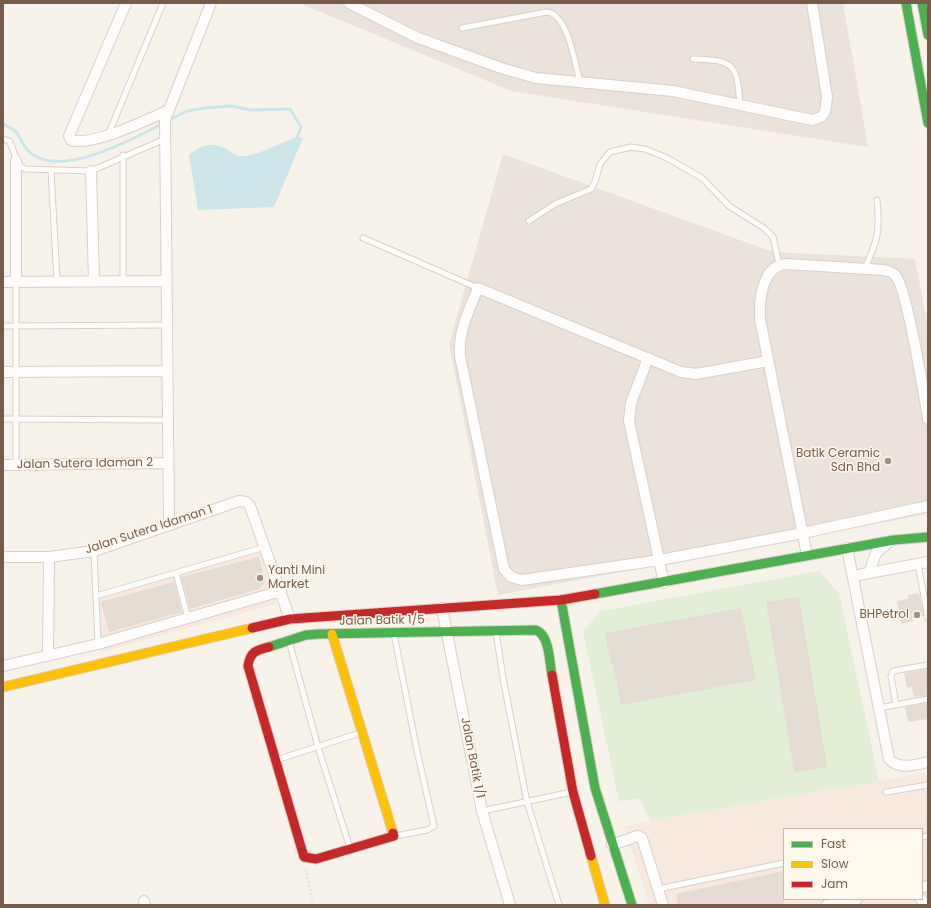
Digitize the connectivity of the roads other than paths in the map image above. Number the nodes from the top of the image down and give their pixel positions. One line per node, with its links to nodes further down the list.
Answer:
1 (126, 3): 15 (street)
2 (163, 3): 15 (lane)
3 (349, 3): 11 (street)
4 (812, 3): 12 (street)
5 (906, 3): 14 (main road)
6 (922, 3): 9 (main road)
7 (209, 4): 13 (street)
8 (462, 28): 11 (lane)
9 (928, 36)
10 (693, 59): 12 (lane)
11 (580, 82): 12 (street)
12 (740, 104)
13 (165, 124): 15 (street); 17 (lane); 29 (street)
14 (928, 124)
15 (108, 136)
16 (3, 138): 18 (lane)
17 (123, 155): 20 (lane); 28 (lane)
18 (16, 161): 19 (lane); 31 (street)
19 (51, 170): 20 (lane); 26 (lane)
20 (91, 171): 27 (street)
21 (877, 200): 25 (lane)
22 (529, 221): 24 (lane)
23 (363, 238): 32 (lane)
24 (779, 264): 25 (street); 37 (street)
25 (865, 268): 43 (street)
26 (57, 281): 27 (street); 31 (street)
27 (94, 281): 28 (street)
28 (123, 281): 29 (street)
29 (166, 281): 33 (street)
30 (3, 282): 31 (street)
31 (16, 282): 35 (lane)
32 (478, 288): 36 (street); 61 (street)
33 (167, 325): 35 (lane); 40 (street)
34 (3, 326): 35 (lane)
35 (17, 326): 39 (lane)
36 (648, 358): 37 (street); 61 (street)
37 (768, 361): 51 (street)
38 (3, 372): 39 (street)
39 (17, 372): 40 (street); 41 (lane)
40 (167, 372): 44 (street)
41 (15, 418): 42 (lane); 44 (lane); 47 (lane)
42 (3, 419)
43 (928, 419)
44 (168, 420): 45 (street)
45 (168, 463): 47 (street, Jalan Sutera Idaman 2); 49 (street)
46 (3, 464): 47 (street, Jalan Sutera Idaman 2)
47 (16, 464)
48 (928, 506): 51 (street)
49 (169, 525): 55 (street, Jalan Sutera Idaman 1); 57 (street, Jalan Sutera Idaman 1)
50 (928, 528): 52 (main road)
51 (803, 533): 58 (street); 61 (street)
52 (913, 536): 53 (main road); 54 (main road)
53 (928, 537)
54 (894, 540): 56 (main road); 65 (street)
55 (265, 547): 64 (lane); 68 (street)
56 (847, 548): 58 (main road); 66 (street)
57 (94, 551): 60 (street, Jalan Sutera Idaman 1); 69 (lane)
58 (807, 555): 67 (main road)
59 (3, 557): 60 (street, Jalan Sutera Idaman 1)
60 (49, 557): 81 (street)
61 (660, 560): 67 (street)
62 (928, 562): 63 (street)
63 (918, 564): 65 (street); 73 (lane)
64 (176, 573): 69 (lane); 72 (lane)
65 (869, 573): 66 (street)
66 (853, 576): 87 (street)
67 (664, 583): 70 (main road)
68 (281, 591): 72 (street); 74 (street)
69 (96, 596): 80 (lane)
70 (560, 600): 71 (main road); 98 (main road)
71 (442, 608): 74 (main road); 76 (street, Jalan Batik 1/1)
72 (188, 618): 80 (street)
73 (928, 618)
74 (290, 619): 84 (main road)
75 (496, 631): 76 (main road, Jalan Batik 1/5); 93 (main road, Jalan Batik 1/5); 95 (lane)
76 (448, 632): 77 (main road, Jalan Batik 1/5); 96 (street, Jalan Batik 1/1)
77 (394, 633): 78 (main road, Jalan Batik 1/5); 97 (lane)
78 (332, 634): 79 (main road, Jalan Batik 1/5); 88 (main road)
79 (288, 640): 89 (lane); 90 (main road, Jalan Batik 1/5)
80 (98, 644): 81 (street)
81 (48, 655): 83 (street)
82 (928, 665): 86 (lane)
83 (3, 666)
84 (3, 687)
85 (928, 699): 86 (lane)
86 (896, 705): 87 (lane)
87 (879, 708): 91 (street)
88 (361, 732): 89 (lane); 97 (main road)
89 (318, 747): 90 (lane); 99 (lane)
90 (276, 760): 99 (main road, Jalan Batik 1/5)
91 (928, 762)
92 (928, 785): 94 (lane)
93 (573, 792): 95 (lane); 105 (main road, Jalan Batik 1/5)
94 (886, 792)
95 (527, 802): 96 (lane); 104 (lane)
96 (482, 811): 103 (street, Jalan Batik 1/1)
97 (394, 836): 99 (main road)
98 (612, 845): 101 (street); 106 (main road)
99 (350, 849)
100 (783, 863): 101 (lane)
101 (658, 890): 107 (street)
102 (843, 900): 108 (street)
103 (510, 905)
104 (559, 905)
105 (605, 905)
106 (632, 905)
107 (663, 905)
108 (827, 905)

